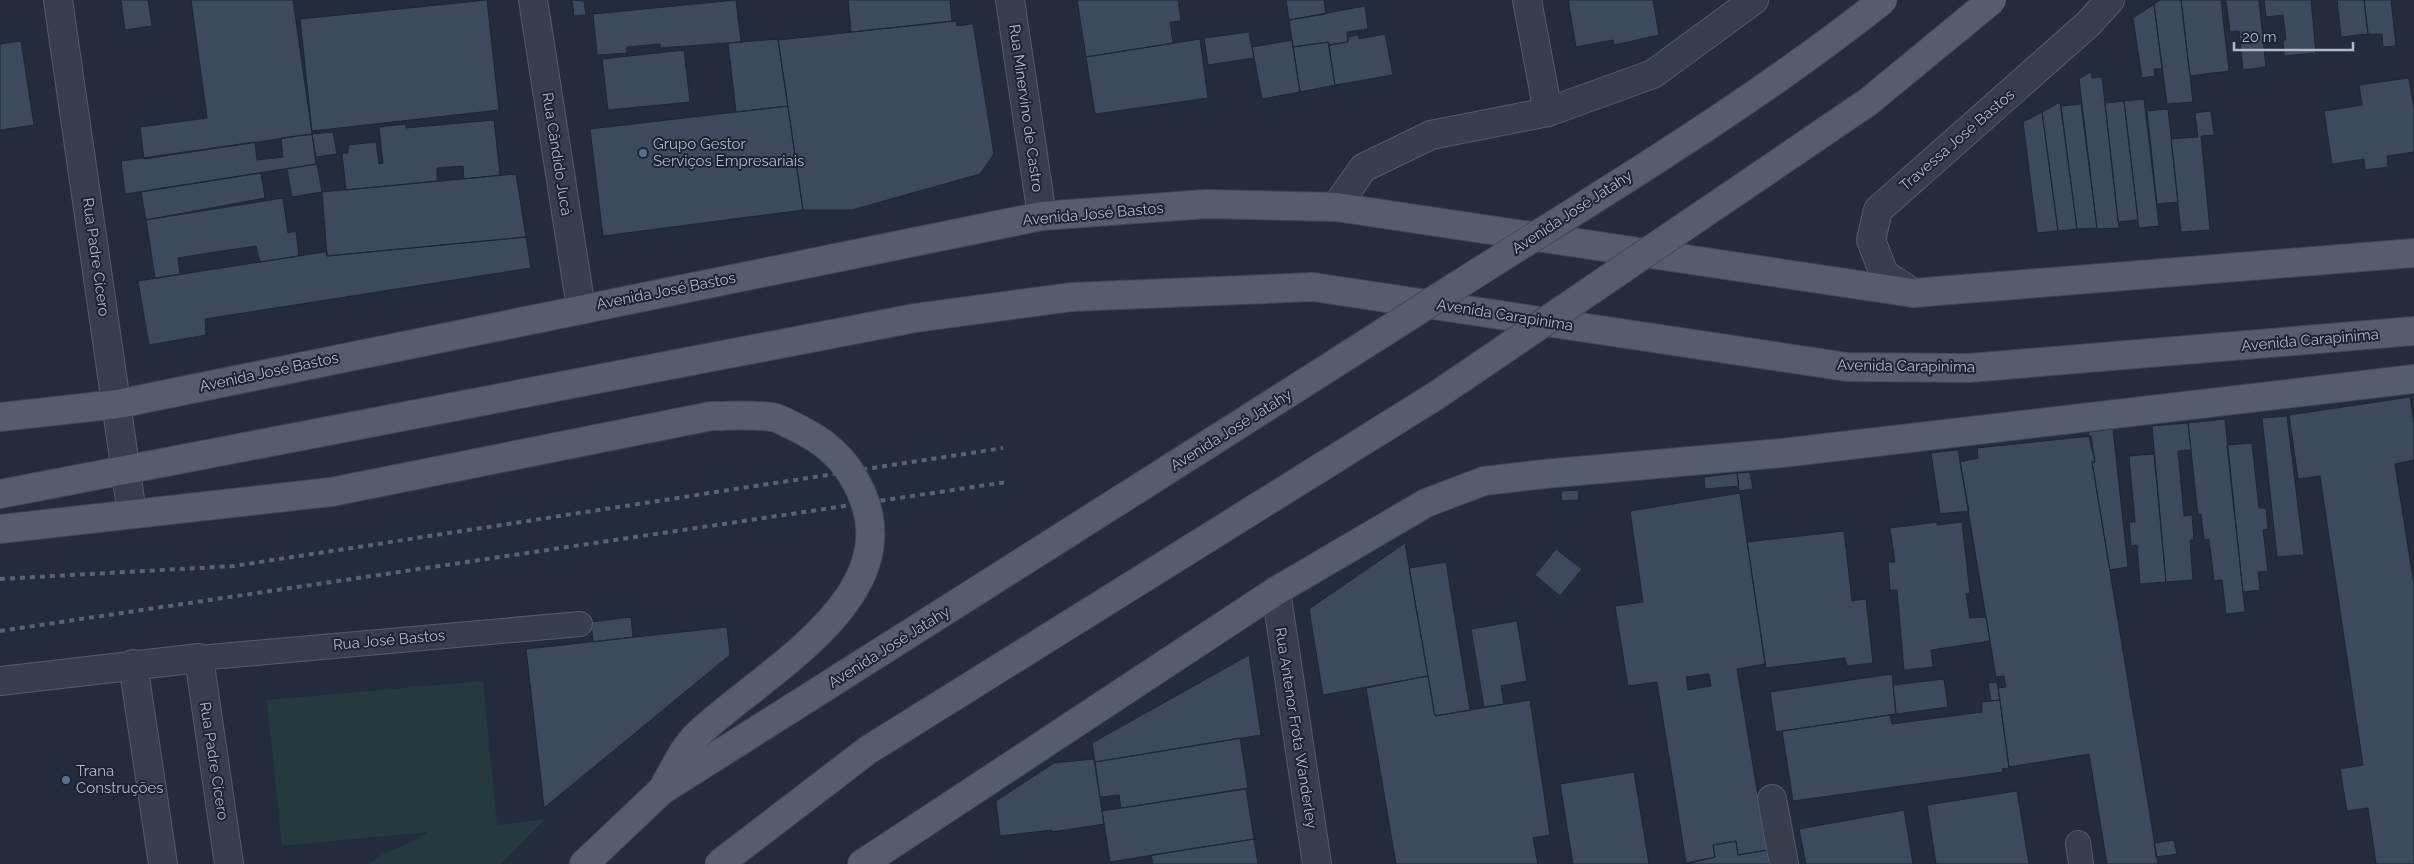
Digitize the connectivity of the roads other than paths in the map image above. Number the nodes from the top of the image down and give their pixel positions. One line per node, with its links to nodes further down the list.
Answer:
1 (58, 0): 17 (street, Rua Padre Cícero)
2 (534, 0): 14 (street, Rua Cândido Jucá)
3 (1010, 0): 11 (street, Rua Minervino de Castro)
4 (1527, 0): 9 (street)
5 (1754, 0): 9 (street)
6 (1883, 0): 28 (main road, Avenida José Jatahy, bridge)
7 (1992, 0): 33 (main road, bridge)
8 (2110, 0): 13 (street, Travessa José Bastos)
9 (1548, 112): 10 (street)
10 (1336, 207): 11 (main road, Avenida José Bastos); 13 (main road)
11 (1042, 216): 14 (main road, Avenida José Bastos)
12 (2414, 253): 13 (main road)
13 (1913, 293)
14 (581, 308): 17 (main road, Avenida José Bastos)
15 (2414, 331): 19 (main road, Avenida Carapinima)
16 (2414, 379): 23 (main road)
17 (118, 404): 18 (main road, Avenida José Bastos); 19 (street, Rua Padre Cícero)
18 (0, 417)
19 (126, 469): 20 (main road); 21 (street, Rua Padre Cícero)
20 (0, 494)
21 (132, 514): 22 (main road); 28 (main road, bridge)
22 (0, 529)
23 (1276, 591): 34 (main road); 35 (street, Rua Antenor Frota Wanderley)
24 (580, 624): 25 (lane, Rua José Bastos)
25 (199, 658): 26 (street); 31 (street, Rua Padre Cícero)
26 (133, 664): 27 (street); 30 (street)
27 (0, 681)
28 (661, 791): 32 (main road, Avenida José Jatahy)
29 (1772, 800): 36 (street)
30 (163, 864)
31 (230, 864)
32 (584, 864)
33 (719, 864)
34 (862, 864)
35 (1317, 864)
36 (1784, 864)

